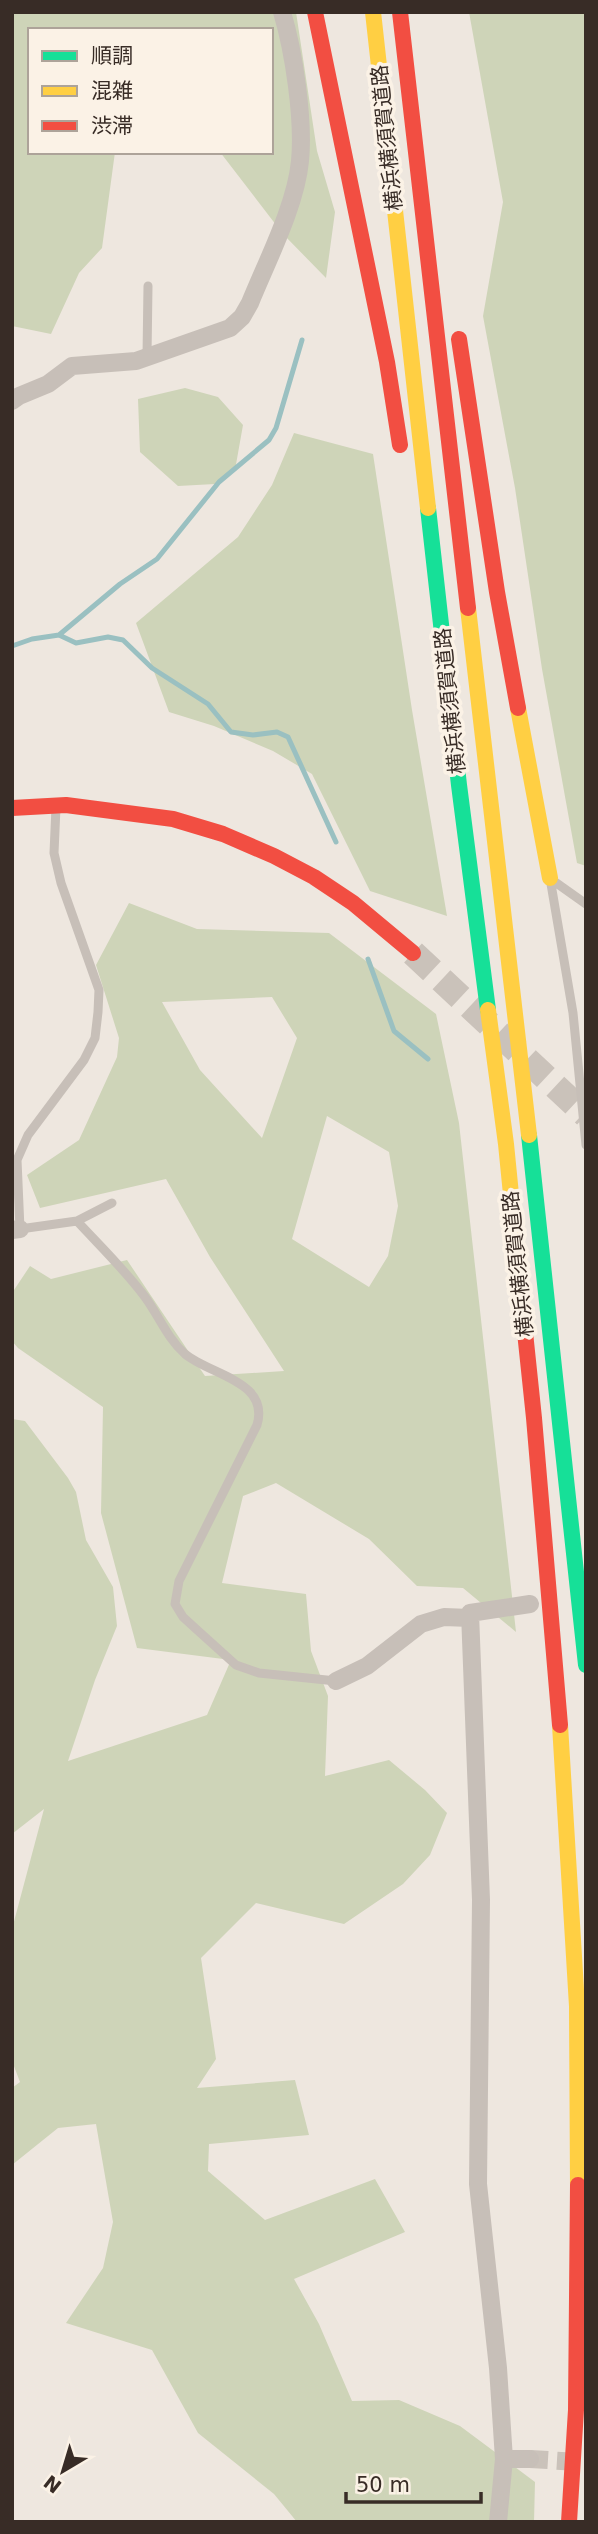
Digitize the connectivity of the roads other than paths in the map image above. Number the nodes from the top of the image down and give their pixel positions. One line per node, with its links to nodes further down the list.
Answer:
1 (282, 12): 8 (street)
2 (315, 12): 10 (main road)
3 (373, 12): 12 (main road, 横浜横須賀道路)
4 (401, 12): 5 (main road); 24 (main road, 横浜横須賀道路)
5 (438, 197)
6 (148, 286): 8 (lane)
7 (456, 320): 15 (main road)
8 (148, 356): 9 (street)
9 (12, 401)
10 (404, 467)
11 (416, 545): 12 (main road)
12 (459, 785): 29 (main road, 横浜横須賀道路)
13 (56, 806): 14 (main road); 17 (main road); 21 (lane)
14 (12, 808)
15 (550, 878): 16 (lane); 18 (lane)
16 (586, 904)
17 (413, 953)
18 (586, 1145)
19 (112, 1203): 20 (lane)
20 (77, 1221): 21 (lane); 25 (lane)
21 (16, 1230)
22 (530, 1604): 23 (street)
23 (470, 1618): 25 (street); 26 (street)
24 (586, 1665)
25 (337, 1681)
26 (504, 2459): 27 (street); 28 (street)
27 (530, 2459)
28 (498, 2522)
29 (569, 2522)

